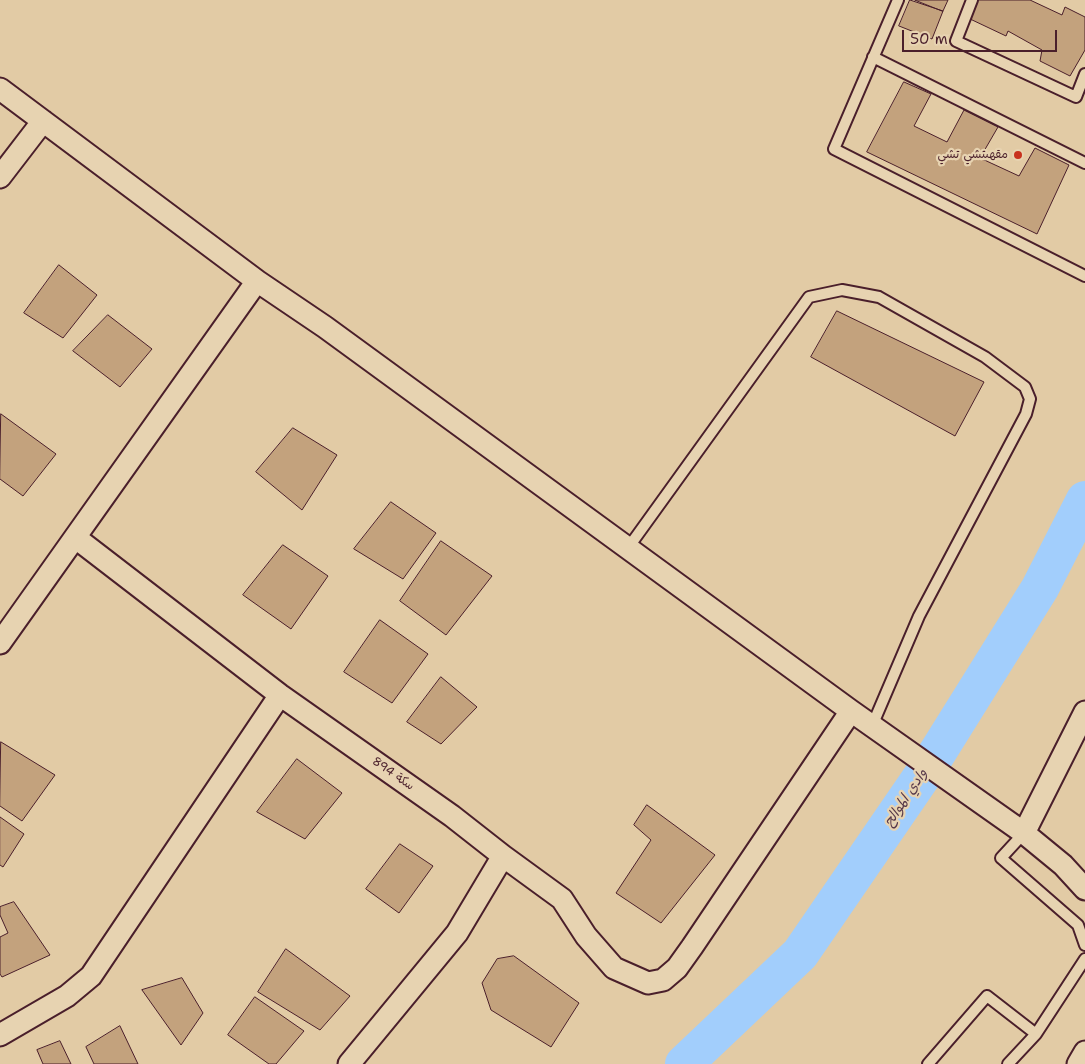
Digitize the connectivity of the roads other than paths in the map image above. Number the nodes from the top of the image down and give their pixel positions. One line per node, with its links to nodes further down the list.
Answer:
1 (898, 0): 3 (lane)
2 (972, 0): 4 (lane)
3 (874, 57): 7 (lane); 9 (lane)
4 (1085, 74)
5 (0, 89): 6 (street)
6 (43, 121): 8 (street); 10 (street)
7 (1085, 163)
8 (0, 177)
9 (1085, 276)
10 (257, 281): 11 (street); 12 (street)
11 (76, 538): 13 (street); 14 (street, سكة 894)
12 (628, 548): 15 (street); 17 (lane)
13 (0, 643)
14 (280, 694): 19 (street, سكة 894); 25 (street)
15 (851, 711): 17 (street); 19 (street, سكة 894)
16 (1085, 712): 18 (street)
17 (872, 726): 18 (street)
18 (1024, 833): 20 (street); 23 (lane)
19 (503, 856): 28 (street)
20 (1063, 865): 21 (street); 22 (street)
21 (1085, 873)
22 (1085, 889)
23 (1085, 946)
24 (1085, 960): 26 (lane)
25 (0, 1034)
26 (1036, 1034): 29 (lane); 30 (lane)
27 (1085, 1052): 31 (street)
28 (349, 1064)
29 (928, 1064)
30 (1008, 1064)
31 (1078, 1064)

